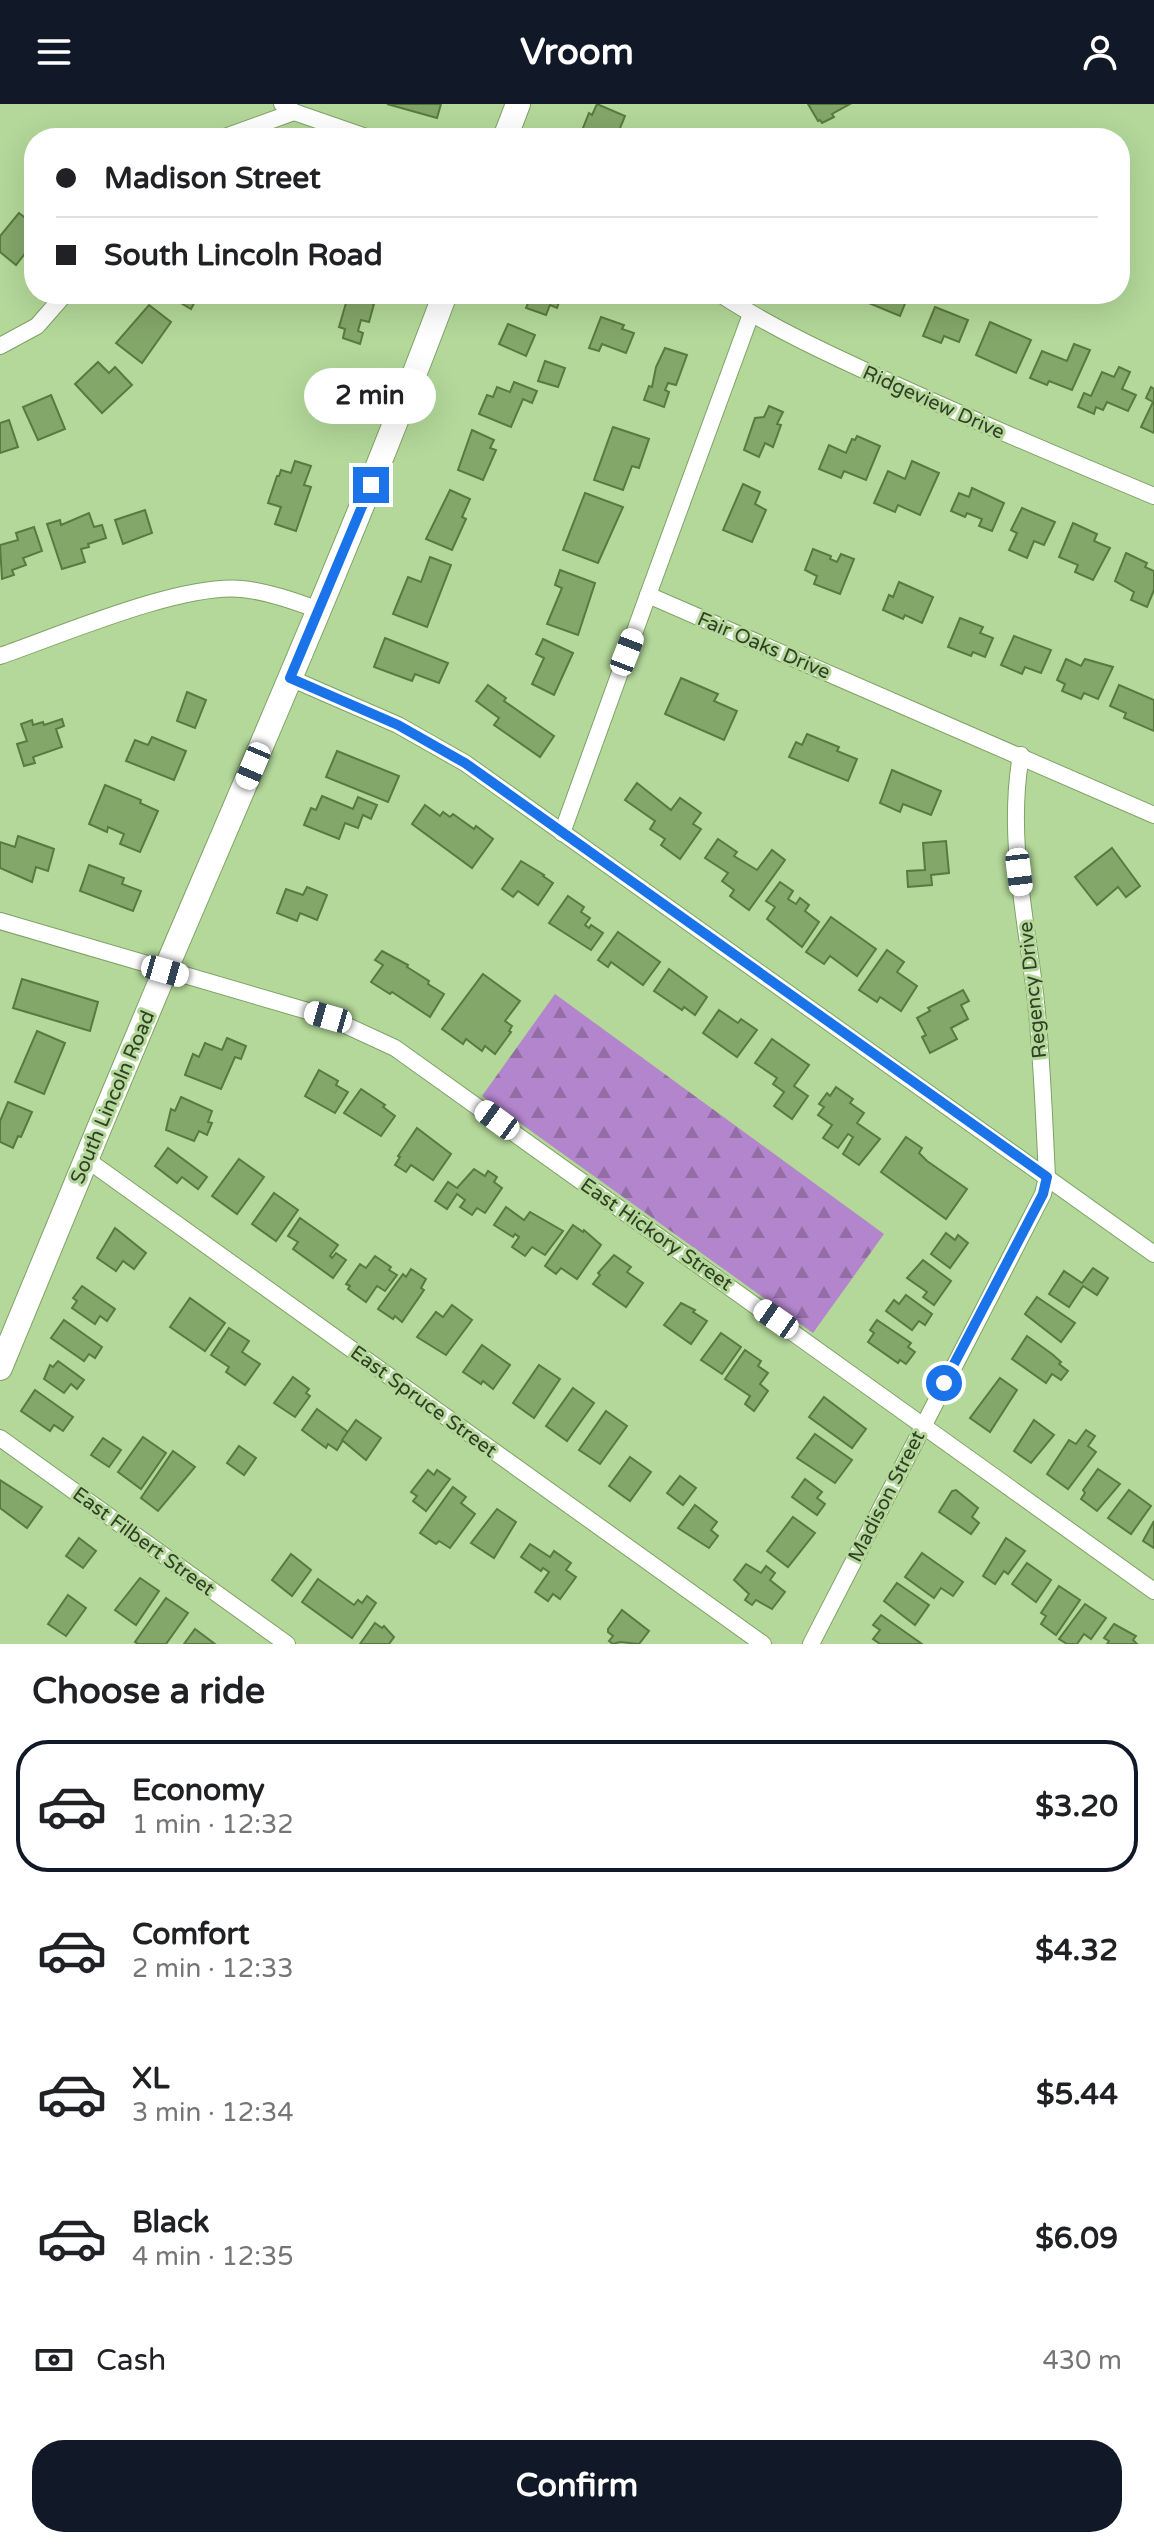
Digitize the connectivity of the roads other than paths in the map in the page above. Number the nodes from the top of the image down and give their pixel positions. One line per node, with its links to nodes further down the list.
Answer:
1 (518, 104): 5 (street)
2 (288, 108): 3 (street); 4 (street)
3 (244, 128)
4 (342, 128)
5 (509, 128)
6 (56, 304): 10 (street)
7 (441, 304): 13 (street, South Lincoln Road)
8 (736, 304): 9 (street, Ridgeview Drive)
9 (751, 314): 11 (street, Ridgeview Drive); 12 (street)
10 (0, 346)
11 (1154, 496)
12 (648, 595): 16 (street, Fair Oaks Drive); 18 (street)
13 (319, 610): 14 (street); 15 (street, South Lincoln Road)
14 (0, 656)
15 (290, 678): 18 (street); 20 (street, South Lincoln Road)
16 (1021, 755): 17 (street, Fair Oaks Drive); 22 (street, Regency Drive)
17 (1154, 815)
18 (562, 833): 22 (street)
19 (0, 921): 20 (street, East Hickory Street)
20 (165, 971): 21 (street, South Lincoln Road); 25 (street, East Hickory Street)
21 (86, 1159): 24 (street, South Lincoln Road); 29 (street, East Spruce Street)
22 (1047, 1177): 23 (street); 25 (street, Madison Street)
23 (1154, 1254)
24 (0, 1368)
25 (923, 1424): 27 (street, East Hickory Street); 30 (street, Madison Street)
26 (0, 1438): 28 (street, East Filbert Street)
27 (1154, 1591)
28 (287, 1644)
29 (763, 1644)
30 (811, 1644)

